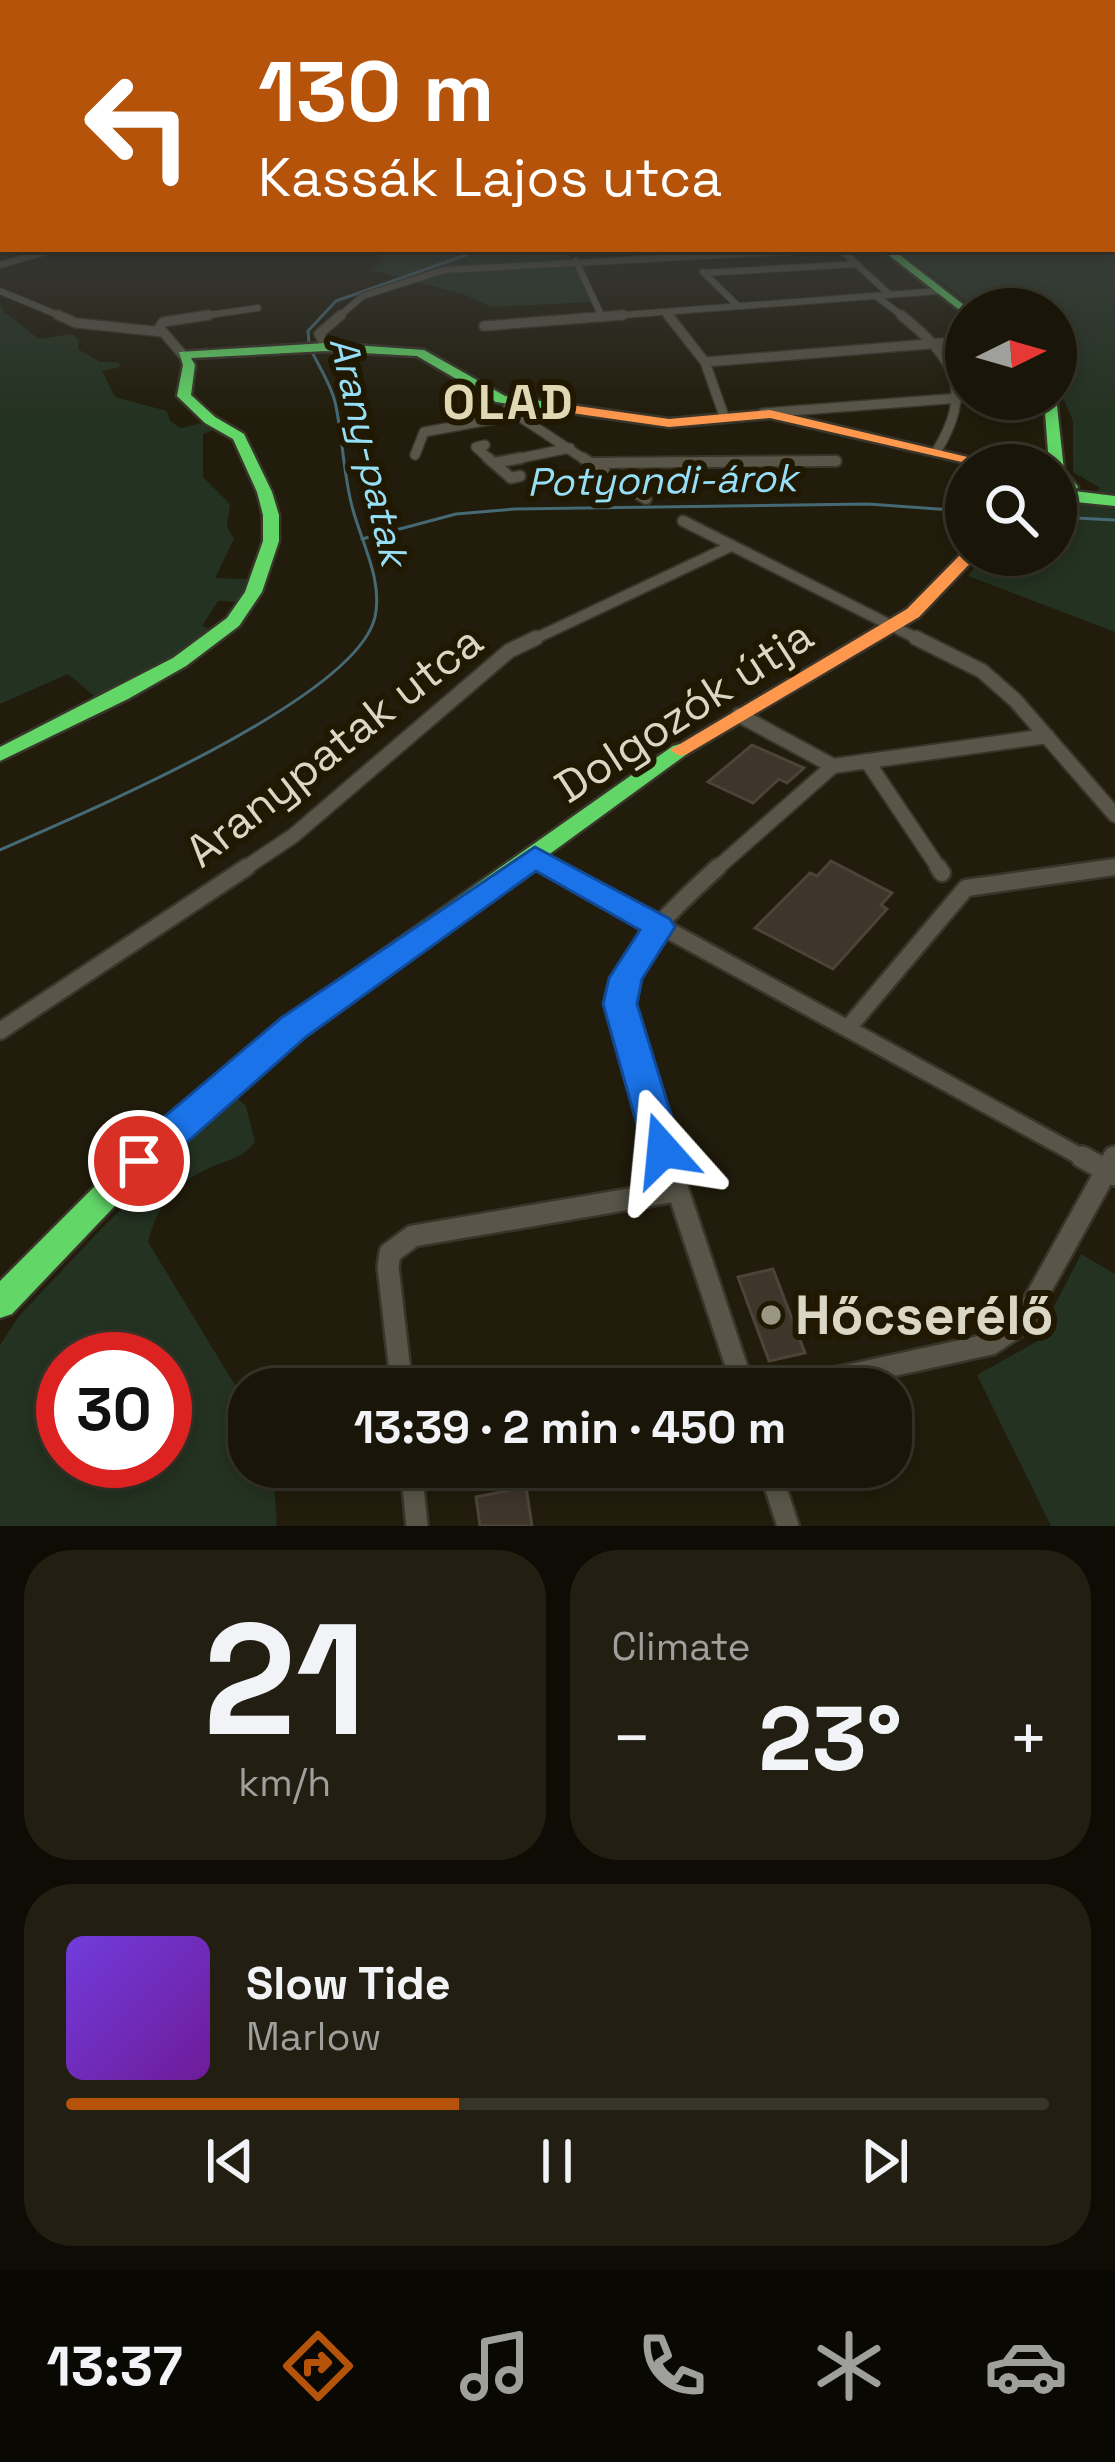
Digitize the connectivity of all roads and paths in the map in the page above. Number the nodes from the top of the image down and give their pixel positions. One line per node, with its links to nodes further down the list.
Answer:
1 (427, 275): 19 (street)
2 (583, 275): 14 (street)
3 (706, 275): 11 (street)
4 (869, 275): 8 (street)
5 (918, 275): 7 (street)
6 (0, 291): 16 (street)
7 (938, 291): 8 (street); 10 (street)
8 (890, 295): 9 (street)
9 (876, 296): 11 (street); 18 (street)
10 (945, 296)
11 (738, 306): 13 (street)
12 (258, 308): 16 (street)
13 (666, 313): 14 (street); 22 (street)
14 (602, 317): 15 (street)
15 (484, 326)
16 (158, 330): 20 (street)
17 (945, 342): 18 (street)
18 (934, 343): 21 (street); 22 (street)
19 (323, 347): 20 (street); 24 (street)
20 (184, 358): 48 (street)
21 (945, 359)
22 (704, 362): 26 (street)
23 (945, 399): 25 (street)
24 (516, 408): 26 (street); 29 (street); 31 (street)
25 (763, 413): 26 (street); 32 (street)
26 (724, 416)
27 (428, 419): 29 (street)
28 (956, 420): 32 (street)
29 (424, 432): 33 (street)
30 (485, 445): 36 (street)
31 (570, 448): 36 (street); 37 (street)
32 (936, 452): 34 (street)
33 (416, 454)
34 (945, 454)
35 (836, 461): 37 (street)
36 (494, 463): 38 (street)
37 (593, 463): 40 (street)
38 (520, 476)
39 (1077, 488): 41 (street)
40 (646, 499)
41 (1115, 500)
42 (683, 521): 43 (street)
43 (729, 547): 45 (street); 57 (street, Aranypatak utca)
44 (951, 576): 45 (street, Dolgozók útja)
45 (894, 625): 46 (street, Dolgozók útja); 47 (street)
46 (740, 715): 50 (street); 52 (street, Dolgozók útja)
47 (1047, 736): 49 (street); 51 (street)
48 (0, 755)
49 (867, 761): 50 (street); 54 (street)
50 (833, 766): 55 (street)
51 (1115, 815)
52 (535, 857): 55 (street); 60 (street, Dolgozók útja)
53 (1115, 867): 56 (street)
54 (942, 873)
55 (659, 927): 56 (street); 59 (street)
56 (848, 1028): 58 (street)
57 (0, 1030)
58 (1112, 1167): 63 (street)
59 (676, 1191): 61 (street); 62 (street)
60 (0, 1303)
61 (400, 1368)
62 (737, 1368)
63 (882, 1368)
64 (413, 1488): 66 (street)
65 (776, 1488): 67 (street)
66 (417, 1526)
67 (788, 1526)

